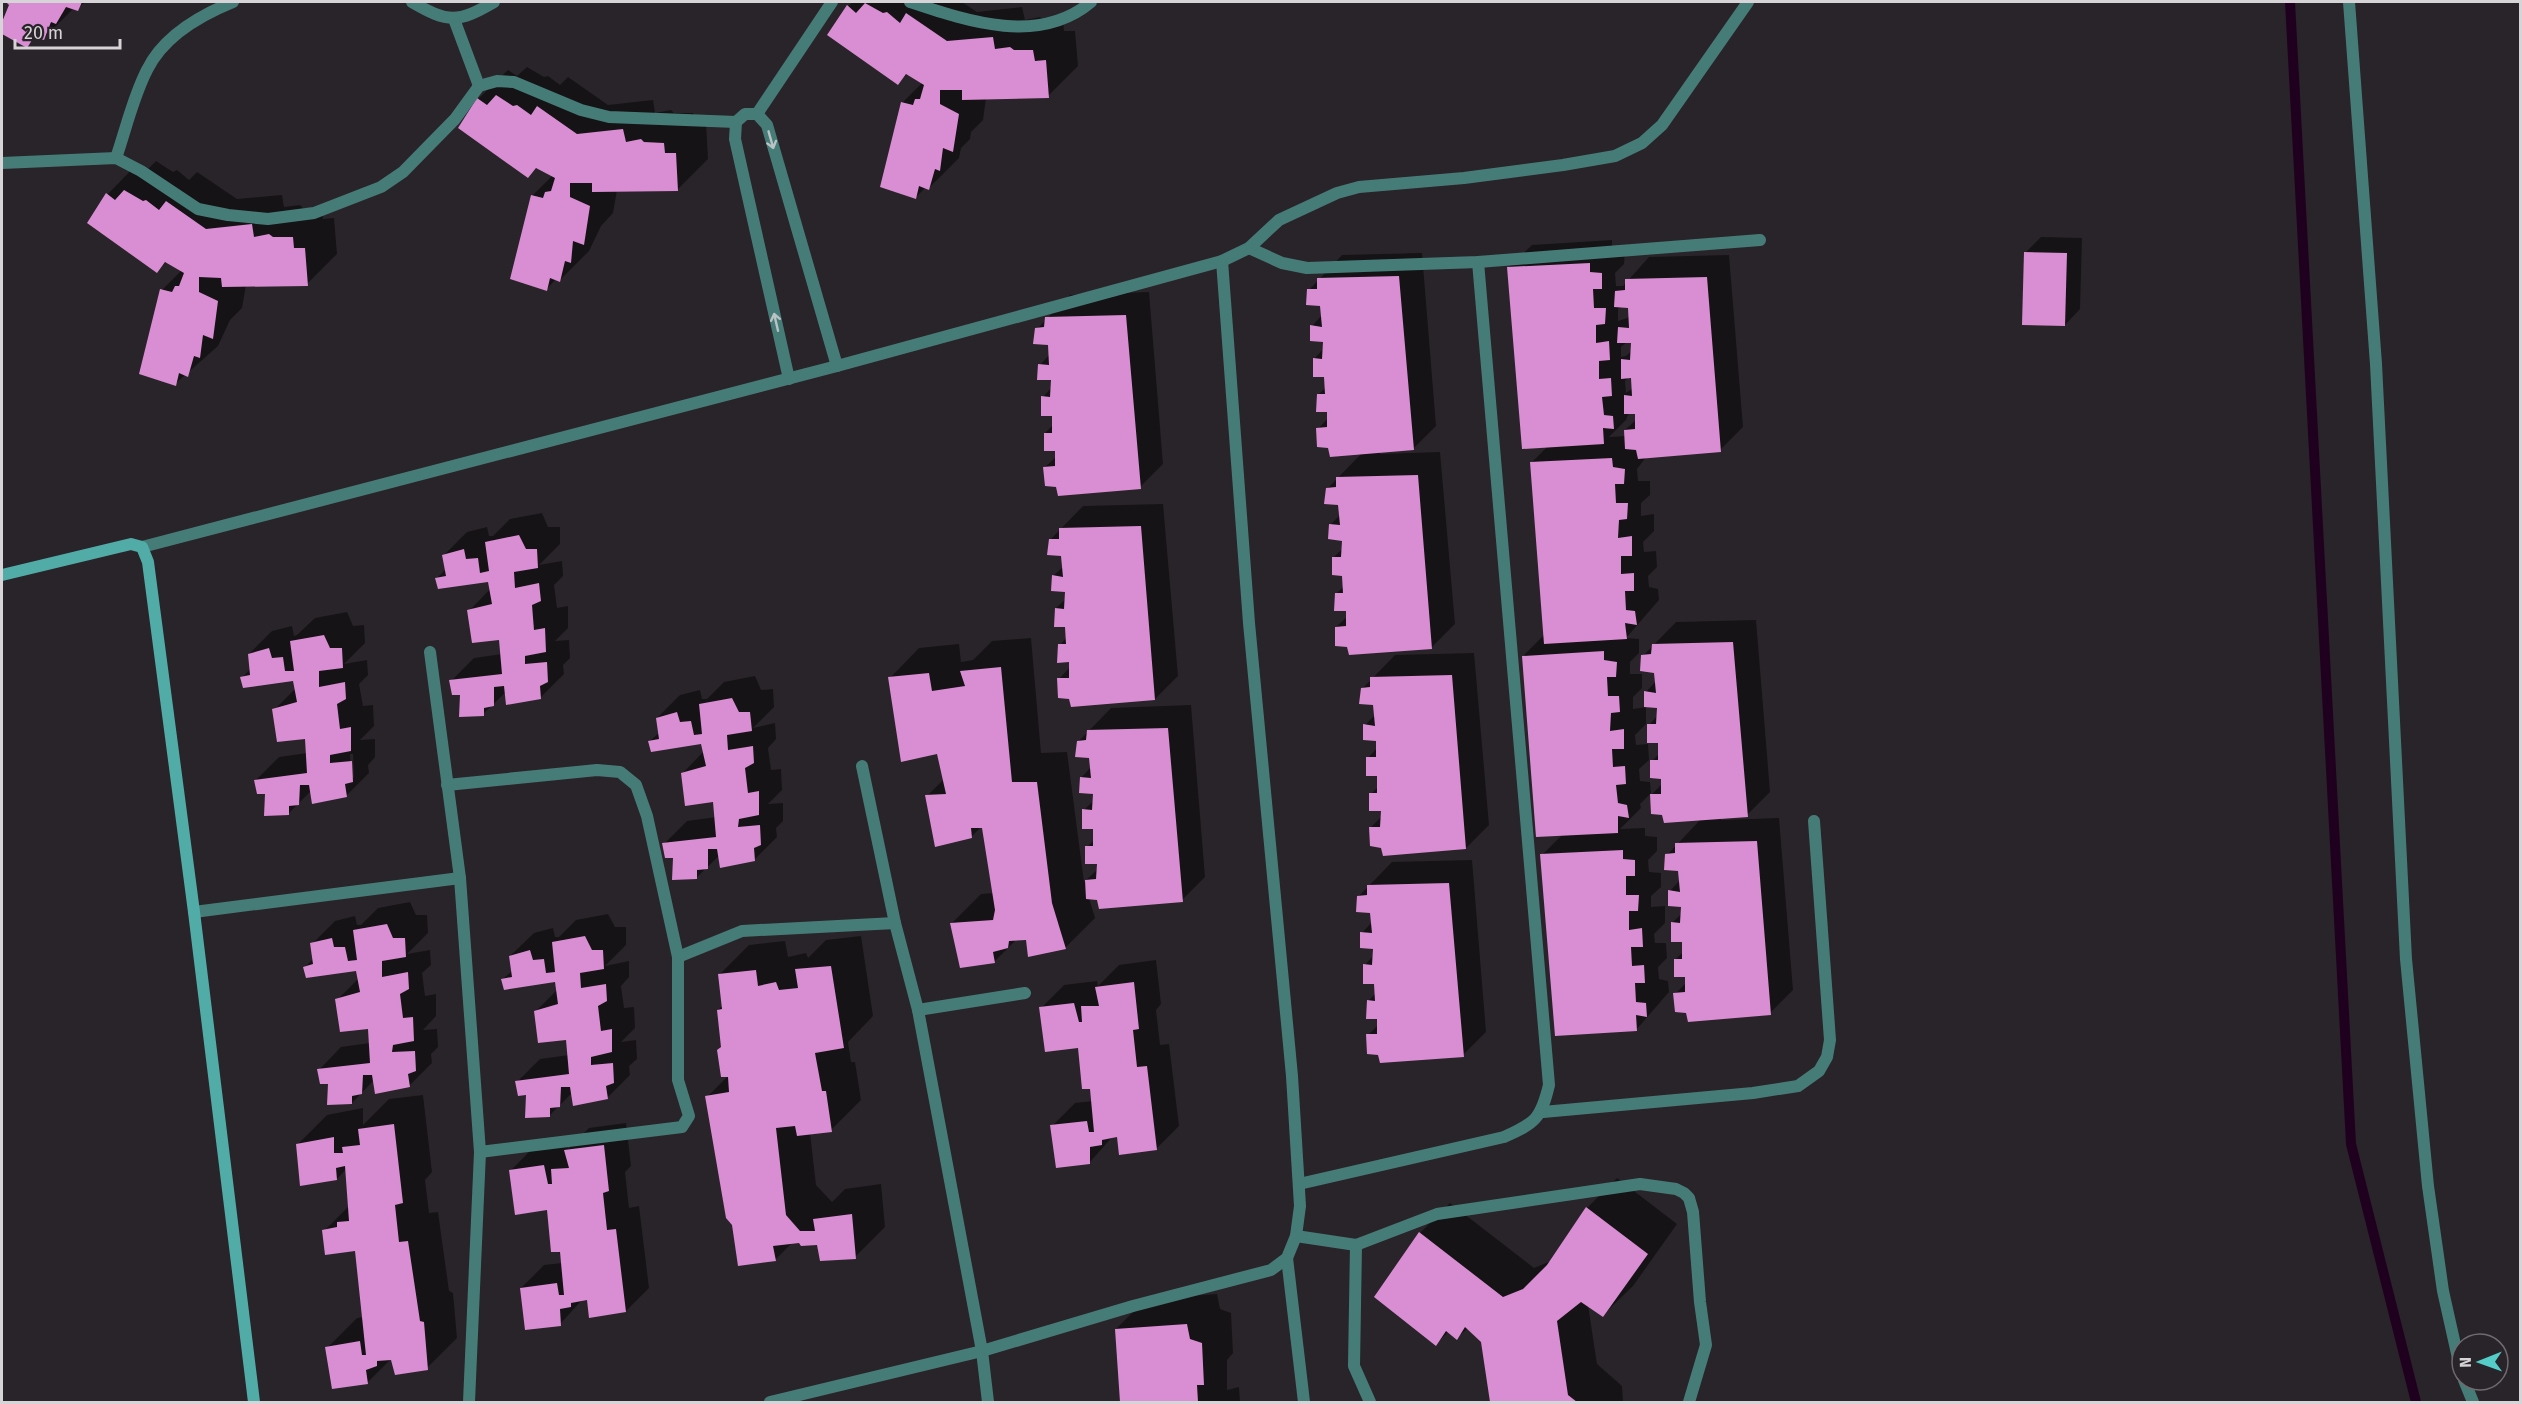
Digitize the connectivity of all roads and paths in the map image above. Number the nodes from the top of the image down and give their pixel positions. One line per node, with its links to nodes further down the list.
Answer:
1 (233, 2): 13 (street)
2 (412, 2): 9 (street)
3 (494, 2): 9 (street)
4 (832, 2): 11 (street)
5 (910, 2): 6 (street)
6 (1091, 2)
7 (1748, 2): 16 (street)
8 (2349, 2): 39 (street)
9 (454, 19): 10 (street)
10 (479, 86): 12 (street); 13 (street)
11 (757, 114): 12 (street); 19 (street, one-way to 19)
12 (736, 122): 20 (street, one-way to 12)
13 (116, 158): 14 (street)
14 (2, 163)
15 (1760, 240): 18 (street)
16 (1249, 248): 17 (street); 18 (street)
17 (1222, 261): 19 (street); 35 (street)
18 (1478, 262): 33 (street)
19 (837, 366): 20 (street)
20 (789, 379): 21 (street)
21 (142, 547): 22 (street); 28 (street)
22 (2, 575)
23 (430, 652): 25 (street)
24 (862, 766): 29 (street)
25 (447, 785): 27 (street); 30 (street)
26 (1814, 821): 33 (street)
27 (460, 878): 28 (street); 34 (street)
28 (194, 912): 41 (street)
29 (894, 923): 30 (street); 32 (street)
30 (678, 957): 34 (street)
31 (1025, 993): 32 (street)
32 (918, 1010): 40 (street)
33 (1543, 1112): 35 (street)
34 (480, 1152): 42 (street)
35 (1299, 1184): 36 (street)
36 (1296, 1236): 37 (street); 38 (street)
37 (1356, 1245): 46 (street); 47 (street)
38 (1287, 1258): 40 (street); 45 (street)
39 (2452, 1332)
40 (982, 1351): 43 (street); 44 (street)
41 (254, 1402)
42 (469, 1402)
43 (770, 1402)
44 (988, 1402)
45 (1304, 1402)
46 (1370, 1402)
47 (1689, 1402)

